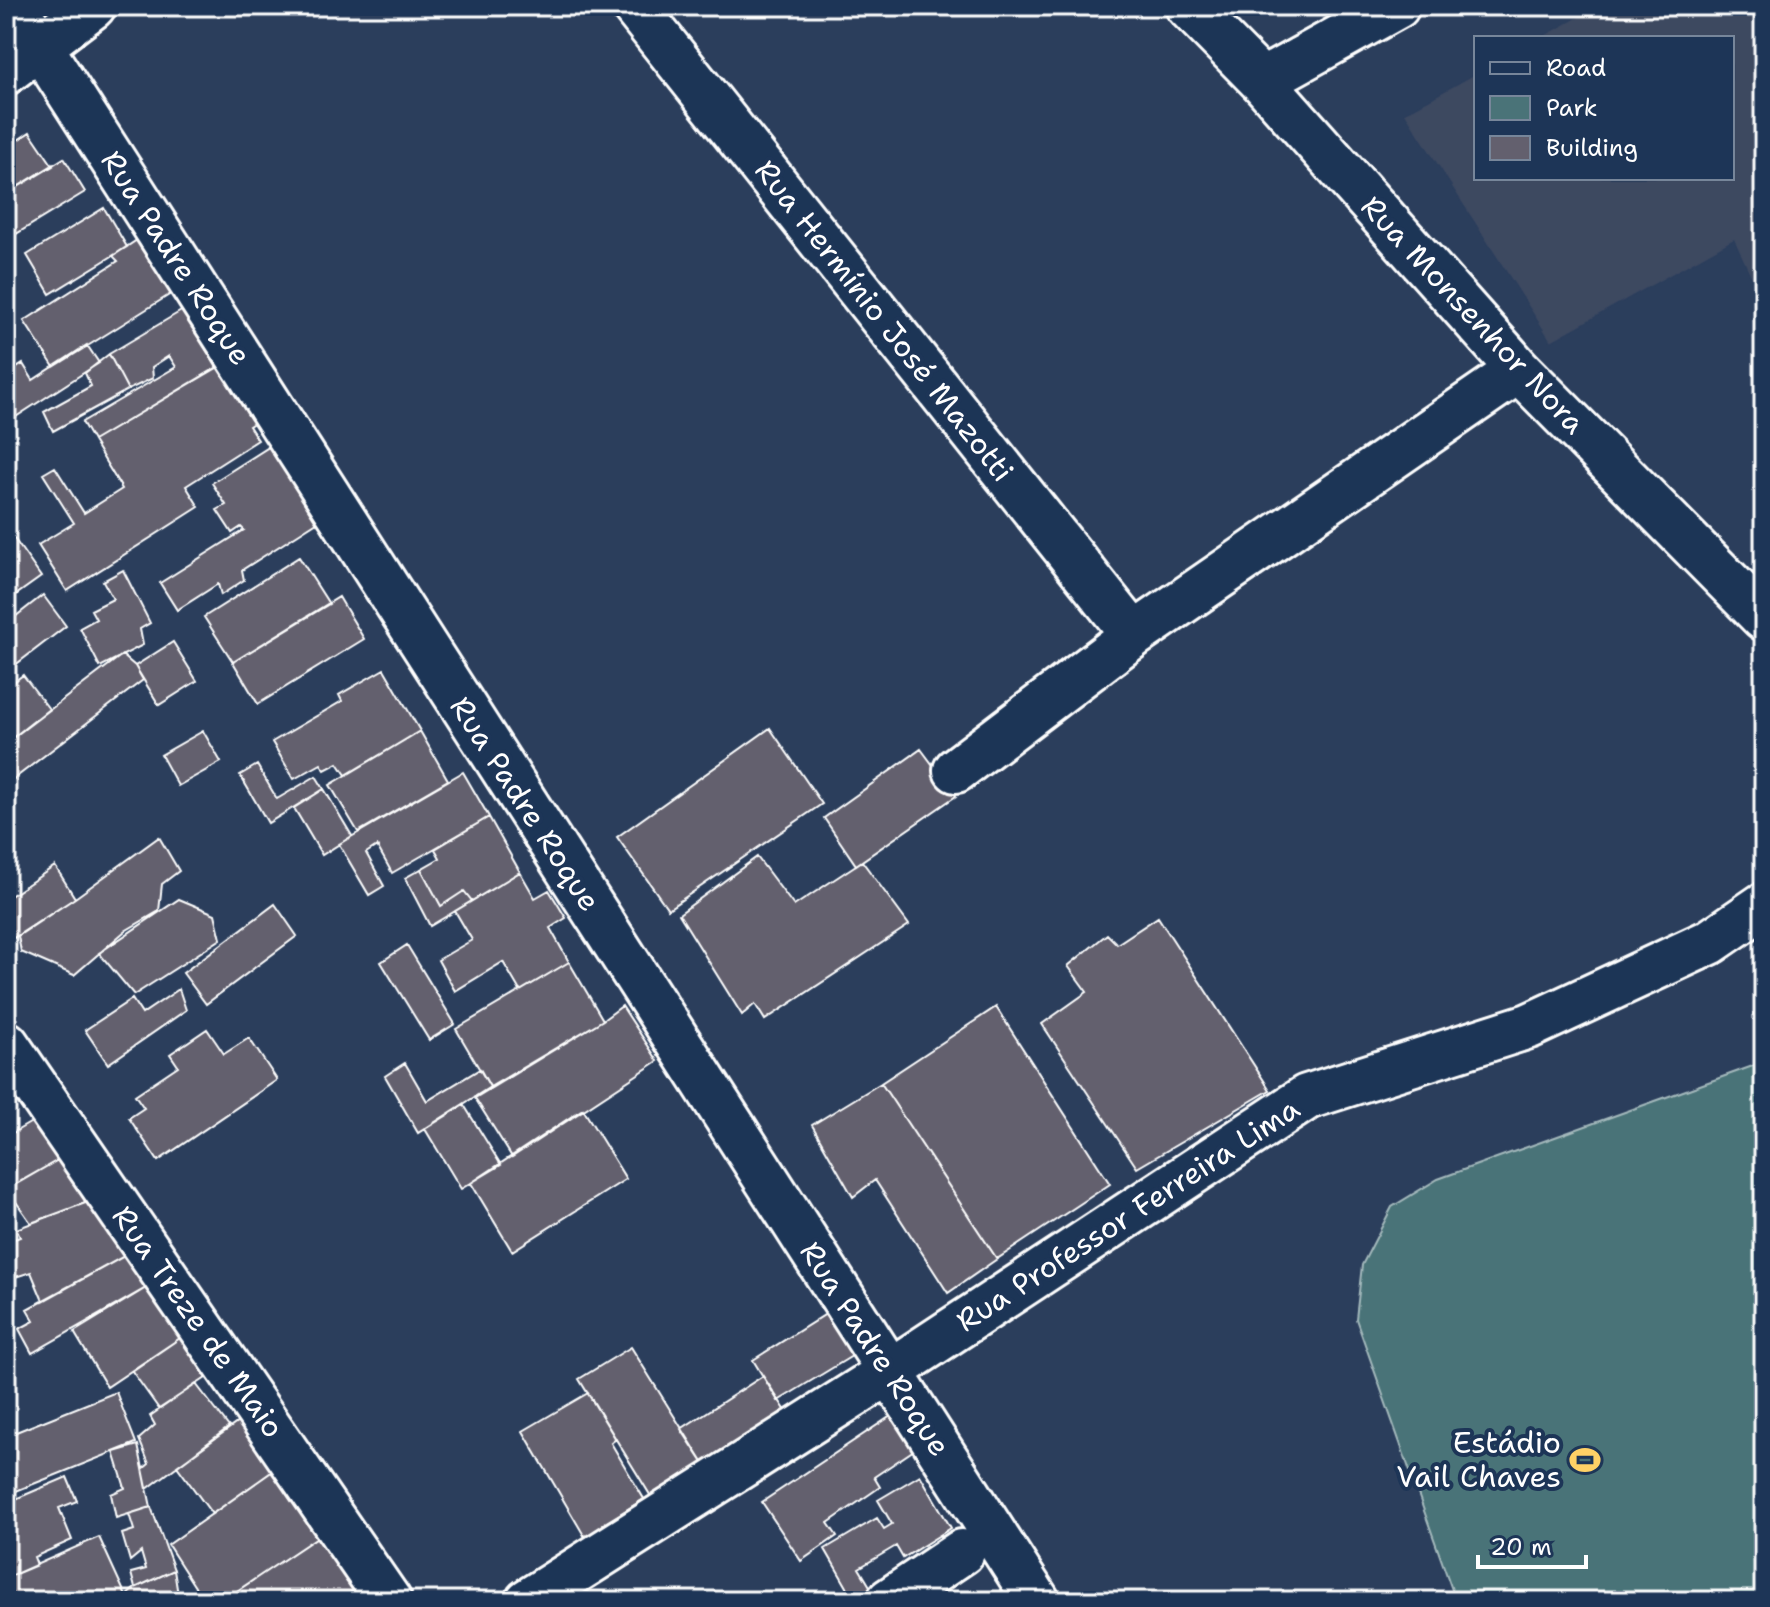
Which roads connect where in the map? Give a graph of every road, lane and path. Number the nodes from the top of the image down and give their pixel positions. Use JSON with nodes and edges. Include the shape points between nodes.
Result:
{"nodes":[{"id":1,"x":14,"y":6,"type":"edge"},
{"id":2,"x":93,"y":6,"type":"edge"},
{"id":3,"x":634,"y":6,"type":"edge"},
{"id":4,"x":1188,"y":6,"type":"edge"},
{"id":5,"x":1397,"y":6,"type":"edge"},
{"id":6,"x":23,"y":59,"type":"edge"},
{"id":7,"x":1262,"y":81,"type":"junction"},
{"id":8,"x":1519,"y":370,"type":"junction"},
{"id":9,"x":1764,"y":618,"type":"edge"},
{"id":10,"x":1134,"y":635,"type":"junction"},
{"id":11,"x":956,"y":770,"type":"dead end"},
{"id":12,"x":1764,"y":905,"type":"edge"},
{"id":13,"x":6,"y":1044,"type":"edge"},
{"id":14,"x":889,"y":1372,"type":"junction"},
{"id":15,"x":962,"y":1552,"type":"dead end"},
{"id":16,"x":389,"y":1601,"type":"edge"},
{"id":17,"x":528,"y":1601,"type":"edge"},
{"id":18,"x":889,"y":1601,"type":"edge"},
{"id":19,"x":1037,"y":1601,"type":"edge"}],
"edges":[{"from":1,"to":6,"type":"street","name":"Rua Padre Roque"},
{"from":2,"to":6,"type":"street"},
{"from":3,"to":10,"type":"street","name":"Rua Hermínio José Mazotti"},
{"from":4,"to":7,"type":"street","name":"Rua Monsenhor Nora"},
{"from":5,"to":7,"type":"street"},
{"from":6,"to":14,"type":"street","name":"Rua Padre Roque"},
{"from":7,"to":8,"type":"street","name":"Rua Monsenhor Nora"},
{"from":8,"to":9,"type":"street","name":"Rua Monsenhor Nora"},
{"from":8,"to":10,"type":"street"},
{"from":10,"to":11,"type":"street"},
{"from":12,"to":14,"type":"street","name":"Rua Professor Ferreira Lima","via":[[1710,942],[1529,1026],[1307,1097]]},
{"from":13,"to":16,"type":"street","name":"Rua Treze de Maio"},
{"from":14,"to":17,"type":"street","name":"Rua Professor Ferreira Lima"},
{"from":14,"to":19,"type":"street","name":"Rua Padre Roque"},
{"from":15,"to":18,"type":"street"}]}
